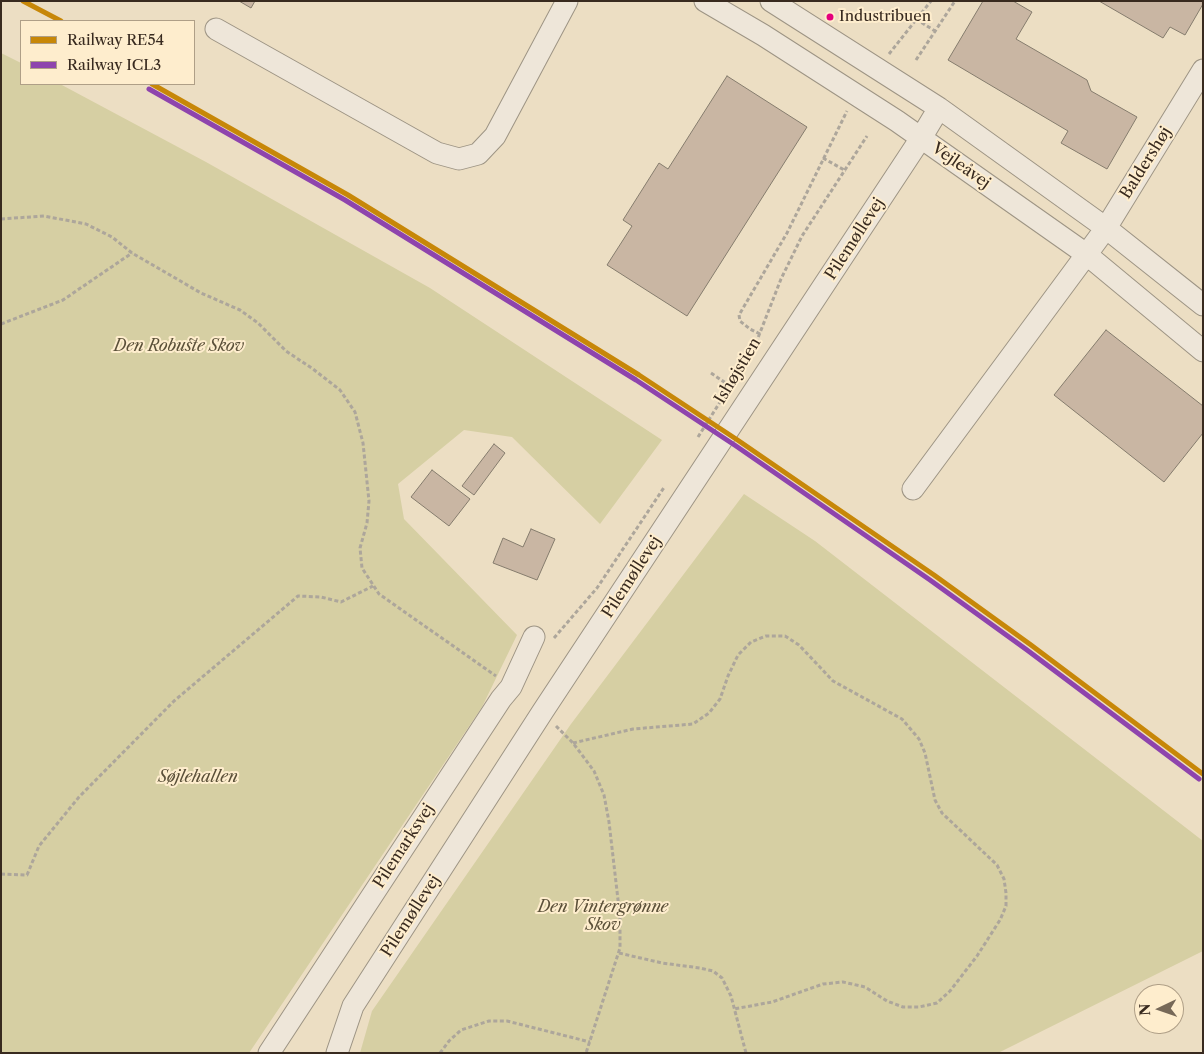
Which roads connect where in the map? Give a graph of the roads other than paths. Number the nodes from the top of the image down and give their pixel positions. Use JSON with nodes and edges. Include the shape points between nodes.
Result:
{"nodes":[{"id":1,"x":567,"y":1,"type":"edge"},
{"id":2,"x":704,"y":1,"type":"edge"},
{"id":3,"x":774,"y":2,"type":"edge"},
{"id":4,"x":216,"y":29,"type":"dead end"},
{"id":5,"x":1203,"y":70,"type":"edge"},
{"id":6,"x":939,"y":108,"type":"junction"},
{"id":7,"x":921,"y":138,"type":"junction"},
{"id":8,"x":1106,"y":228,"type":"junction"},
{"id":9,"x":1086,"y":254,"type":"junction"},
{"id":10,"x":1203,"y":305,"type":"edge"},
{"id":11,"x":1203,"y":351,"type":"edge"},
{"id":12,"x":913,"y":489,"type":"dead end"},
{"id":13,"x":540,"y":641,"type":"road end"},
{"id":14,"x":269,"y":1053,"type":"edge"},
{"id":15,"x":337,"y":1053,"type":"edge"}],
"edges":[{"from":1,"to":4,"type":"street","via":[[495,136],[478,154],[459,159],[437,153]]},
{"from":2,"to":7,"type":"street","name":"Vejleåvej","via":[[763,35]]},
{"from":3,"to":6,"type":"street"},
{"from":5,"to":8,"type":"street","name":"Baldershøj"},
{"from":6,"to":7,"type":"street","name":"Pilemøllevej"},
{"from":6,"to":8,"type":"street"},
{"from":7,"to":9,"type":"street","name":"Vejleåvej"},
{"from":7,"to":15,"type":"street","name":"Pilemøllevej","via":[[543,711],[353,1006]]},
{"from":8,"to":9,"type":"street","name":"Baldershøj"},
{"from":8,"to":10,"type":"street"},
{"from":9,"to":11,"type":"street","name":"Vejleåvej"},
{"from":9,"to":12,"type":"street","name":"Baldershøj"},
{"from":13,"to":14,"type":"street","name":"Pilemarksvej"}]}
